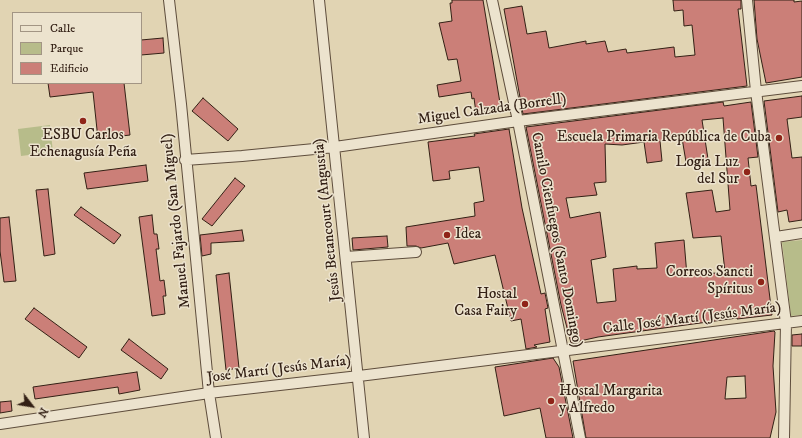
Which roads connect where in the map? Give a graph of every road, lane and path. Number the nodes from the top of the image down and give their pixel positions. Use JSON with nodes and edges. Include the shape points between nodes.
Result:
{"nodes":[{"id":1,"x":169,"y":0,"type":"edge"},
{"id":2,"x":319,"y":0,"type":"edge"},
{"id":3,"x":492,"y":0,"type":"edge"},
{"id":4,"x":746,"y":0,"type":"edge"},
{"id":5,"x":802,"y":86,"type":"edge"},
{"id":6,"x":756,"y":92,"type":"junction"},
{"id":7,"x":518,"y":121,"type":"junction"},
{"id":8,"x":335,"y":147,"type":"junction"},
{"id":9,"x":185,"y":160,"type":"junction"},
{"id":10,"x":802,"y":233,"type":"edge"},
{"id":11,"x":776,"y":237,"type":"junction"},
{"id":12,"x":416,"y":252,"type":"dead end"},
{"id":13,"x":346,"y":257,"type":"junction"},
{"id":14,"x":802,"y":321,"type":"edge"},
{"id":15,"x":786,"y":322,"type":"junction"},
{"id":16,"x":562,"y":350,"type":"junction"},
{"id":17,"x":359,"y":376,"type":"junction"},
{"id":18,"x":209,"y":393,"type":"junction"},
{"id":19,"x":0,"y":424,"type":"edge"},
{"id":20,"x":216,"y":438,"type":"edge"},
{"id":21,"x":364,"y":438,"type":"edge"},
{"id":22,"x":580,"y":438,"type":"edge"},
{"id":23,"x":784,"y":438,"type":"edge"}],
"edges":[{"from":1,"to":9,"type":"street","name":"Manuel Fajardo (San Miguel)"},
{"from":2,"to":8,"type":"street","name":"Jesús Betancourt (Angustia)"},
{"from":3,"to":7,"type":"street","name":"Camilo Cienfuegos (Santo Domingo)"},
{"from":4,"to":6,"type":"street"},
{"from":5,"to":6,"type":"street","name":"Miguel Calzada (Borrell)"},
{"from":6,"to":7,"type":"street","name":"Miguel Calzada (Borrell)"},
{"from":6,"to":11,"type":"street"},
{"from":7,"to":8,"type":"street","name":"Miguel Calzada (Borrell)"},
{"from":7,"to":16,"type":"street","name":"Camilo Cienfuegos (Santo Domingo)"},
{"from":8,"to":9,"type":"street","name":"Miguel Calzada (Borrell)"},
{"from":8,"to":13,"type":"street","name":"Jesús Betancourt (Angustia)"},
{"from":9,"to":18,"type":"street","name":"Manuel Fajardo (San Miguel)"},
{"from":10,"to":11,"type":"street"},
{"from":11,"to":15,"type":"street"},
{"from":12,"to":13,"type":"street"},
{"from":13,"to":17,"type":"street","name":"Jesús Betancourt (Angustia)"},
{"from":14,"to":15,"type":"street","name":"Calle José Martí (Jesús María)"},
{"from":15,"to":16,"type":"street","name":"Calle José Martí (Jesús María)"},
{"from":15,"to":23,"type":"street"},
{"from":16,"to":17,"type":"street","name":"José Martí (Jesús María)"},
{"from":16,"to":22,"type":"street","name":"Camilo Cienfuegos (Santo Domingo)"},
{"from":17,"to":18,"type":"street","name":"José Martí (Jesús María)"},
{"from":17,"to":21,"type":"street","name":"Jesús Betancourt (Angustia)"},
{"from":18,"to":19,"type":"street","name":"José Martí (Jesús María)"},
{"from":18,"to":20,"type":"street","name":"Manuel Fajardo (San Miguel)"}]}
